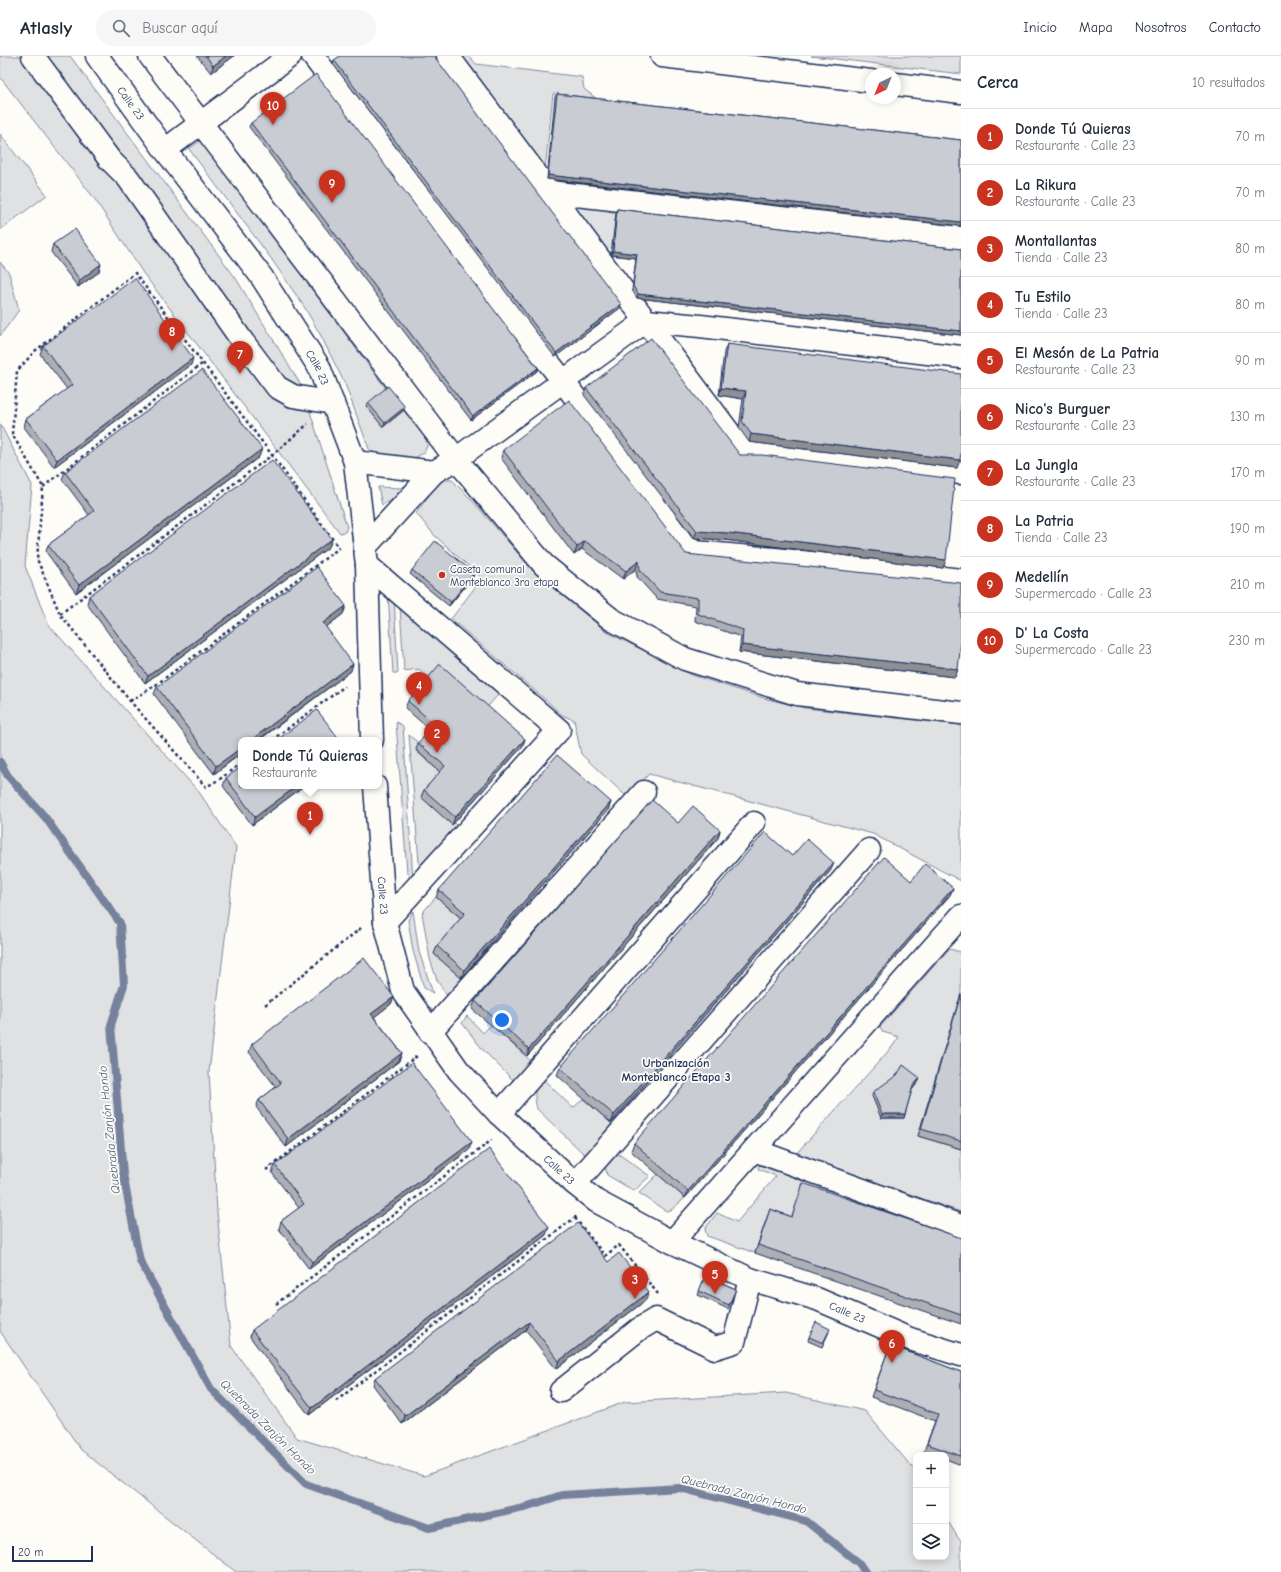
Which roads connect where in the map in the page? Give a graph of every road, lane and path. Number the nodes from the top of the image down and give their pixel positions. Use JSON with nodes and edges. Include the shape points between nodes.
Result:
{"nodes":[{"id":1,"x":33,"y":56,"type":"edge"},
{"id":2,"x":97,"y":56,"type":"edge"},
{"id":3,"x":150,"y":56,"type":"edge"},
{"id":4,"x":290,"y":56,"type":"edge"},
{"id":5,"x":313,"y":56,"type":"edge"},
{"id":6,"x":448,"y":56,"type":"edge"},
{"id":7,"x":662,"y":56,"type":"edge"},
{"id":8,"x":865,"y":81,"type":"edge"},
{"id":9,"x":901,"y":85,"type":"edge"},
{"id":10,"x":961,"y":92,"type":"edge"},
{"id":11,"x":201,"y":123,"type":"junction"},
{"id":12,"x":165,"y":150,"type":"junction"},
{"id":13,"x":549,"y":192,"type":"junction"},
{"id":14,"x":961,"y":238,"type":"edge"},
{"id":15,"x":646,"y":321,"type":"junction"},
{"id":16,"x":961,"y":357,"type":"edge"},
{"id":17,"x":203,"y":363,"type":"junction"},
{"id":18,"x":563,"y":381,"type":"junction"},
{"id":19,"x":333,"y":403,"type":"junction"},
{"id":20,"x":272,"y":455,"type":"junction"},
{"id":21,"x":456,"y":459,"type":"junction"},
{"id":22,"x":355,"y":462,"type":"junction"},
{"id":23,"x":434,"y":472,"type":"junction"},
{"id":24,"x":961,"y":473,"type":"edge"},
{"id":25,"x":43,"y":487,"type":"junction"},
{"id":26,"x":339,"y":548,"type":"junction"},
{"id":27,"x":366,"y":556,"type":"junction"},
{"id":28,"x":961,"y":580,"type":"edge"},
{"id":29,"x":60,"y":614,"type":"junction"},
{"id":30,"x":370,"y":668,"type":"junction"},
{"id":31,"x":130,"y":701,"type":"junction"},
{"id":32,"x":961,"y":713,"type":"edge"},
{"id":33,"x":276,"y":737,"type":"edge"},
{"id":34,"x":372,"y":737,"type":"edge"},
{"id":35,"x":238,"y":765,"type":"edge"},
{"id":36,"x":375,"y":789,"type":"edge"},
{"id":37,"x":644,"y":792,"type":"dead end"},
{"id":38,"x":754,"y":823,"type":"dead end"},
{"id":39,"x":869,"y":850,"type":"dead end"},
{"id":40,"x":961,"y":916,"type":"edge"},
{"id":41,"x":385,"y":922,"type":"junction"},
{"id":42,"x":952,"y":939,"type":"edge"},
{"id":43,"x":265,"y":1005,"type":"dead end"},
{"id":44,"x":434,"y":1036,"type":"junction"},
{"id":45,"x":505,"y":1119,"type":"junction"},
{"id":46,"x":754,"y":1150,"type":"junction"},
{"id":47,"x":266,"y":1170,"type":"dead end"},
{"id":48,"x":575,"y":1184,"type":"junction"},
{"id":49,"x":596,"y":1201,"type":"junction"},
{"id":50,"x":575,"y":1218,"type":"junction"},
{"id":51,"x":961,"y":1226,"type":"edge"},
{"id":52,"x":672,"y":1242,"type":"junction"},
{"id":53,"x":750,"y":1279,"type":"junction"},
{"id":54,"x":660,"y":1295,"type":"dead end"},
{"id":55,"x":276,"y":1304,"type":"dead end"},
{"id":56,"x":961,"y":1355,"type":"edge"},
{"id":57,"x":561,"y":1391,"type":"dead end"},
{"id":58,"x":336,"y":1402,"type":"edge"}],
"edges":[{"from":1,"to":19,"type":"street","via":[[110,160],[128,178],[277,387],[293,396]]},
{"from":2,"to":12,"type":"street","name":"Calle 23"},
{"from":3,"to":11,"type":"street"},
{"from":4,"to":11,"type":"street"},
{"from":5,"to":18,"type":"street"},
{"from":6,"to":13,"type":"street"},
{"from":7,"to":8,"type":"street"},
{"from":9,"to":10,"type":"street"},
{"from":11,"to":12,"type":"street"},
{"from":11,"to":21,"type":"street"},
{"from":12,"to":19,"type":"street","name":"Calle 23","via":[[261,276],[319,367]]},
{"from":13,"to":14,"type":"street"},
{"from":13,"to":15,"type":"street"},
{"from":15,"to":16,"type":"street"},
{"from":15,"to":18,"type":"street"},
{"from":15,"to":24,"type":"street","via":[[731,435],[748,450]]},
{"from":17,"to":20,"type":"path"},
{"from":17,"to":25,"type":"path"},
{"from":17,"to":25,"type":"path","via":[[134,273],[35,351],[17,371],[12,434]]},
{"from":18,"to":21,"type":"street"},
{"from":18,"to":28,"type":"street","via":[[684,545],[695,552]]},
{"from":19,"to":20,"type":"path"},
{"from":19,"to":22,"type":"street","name":"Calle 23"},
{"from":20,"to":26,"type":"path"},
{"from":20,"to":29,"type":"path"},
{"from":21,"to":23,"type":"street"},
{"from":21,"to":32,"type":"street","via":[[544,566],[611,618],[685,659],[798,694]]},
{"from":22,"to":23,"type":"street"},
{"from":22,"to":27,"type":"street","name":"Calle 23"},
{"from":23,"to":27,"type":"street"},
{"from":25,"to":29,"type":"path","via":[[37,559]]},
{"from":26,"to":27,"type":"path"},
{"from":26,"to":31,"type":"path","via":[[153,687]]},
{"from":27,"to":30,"type":"street","name":"Calle 23"},
{"from":27,"to":41,"type":"street","via":[[559,730]]},
{"from":29,"to":31,"type":"path"},
{"from":30,"to":33,"type":"path"},
{"from":30,"to":34,"type":"street","name":"Calle 23"},
{"from":31,"to":35,"type":"path","via":[[206,787]]},
{"from":36,"to":41,"type":"street","name":"Calle 23"},
{"from":37,"to":44,"type":"street"},
{"from":38,"to":45,"type":"street"},
{"from":39,"to":48,"type":"street"},
{"from":40,"to":42,"type":"street"},
{"from":41,"to":43,"type":"path","via":[[359,929]]},
{"from":41,"to":44,"type":"street","name":"Calle 23","via":[[403,991]]},
{"from":42,"to":46,"type":"street"},
{"from":44,"to":45,"type":"street","name":"Calle 23","via":[[459,1071]]},
{"from":44,"to":47,"type":"path"},
{"from":45,"to":48,"type":"street","name":"Calle 23"},
{"from":45,"to":55,"type":"path"},
{"from":46,"to":51,"type":"street"},
{"from":46,"to":52,"type":"street"},
{"from":48,"to":49,"type":"street","name":"Calle 23"},
{"from":49,"to":50,"type":"path"},
{"from":49,"to":52,"type":"street","name":"Calle 23"},
{"from":50,"to":54,"type":"path","via":[[605,1256],[619,1245]]},
{"from":50,"to":58,"type":"path"},
{"from":52,"to":53,"type":"street","name":"Calle 23"},
{"from":53,"to":56,"type":"street","name":"Calle 23","via":[[818,1299],[910,1339]]},
{"from":53,"to":57,"type":"street","via":[[734,1342],[715,1348],[656,1320],[638,1330]]}]}
